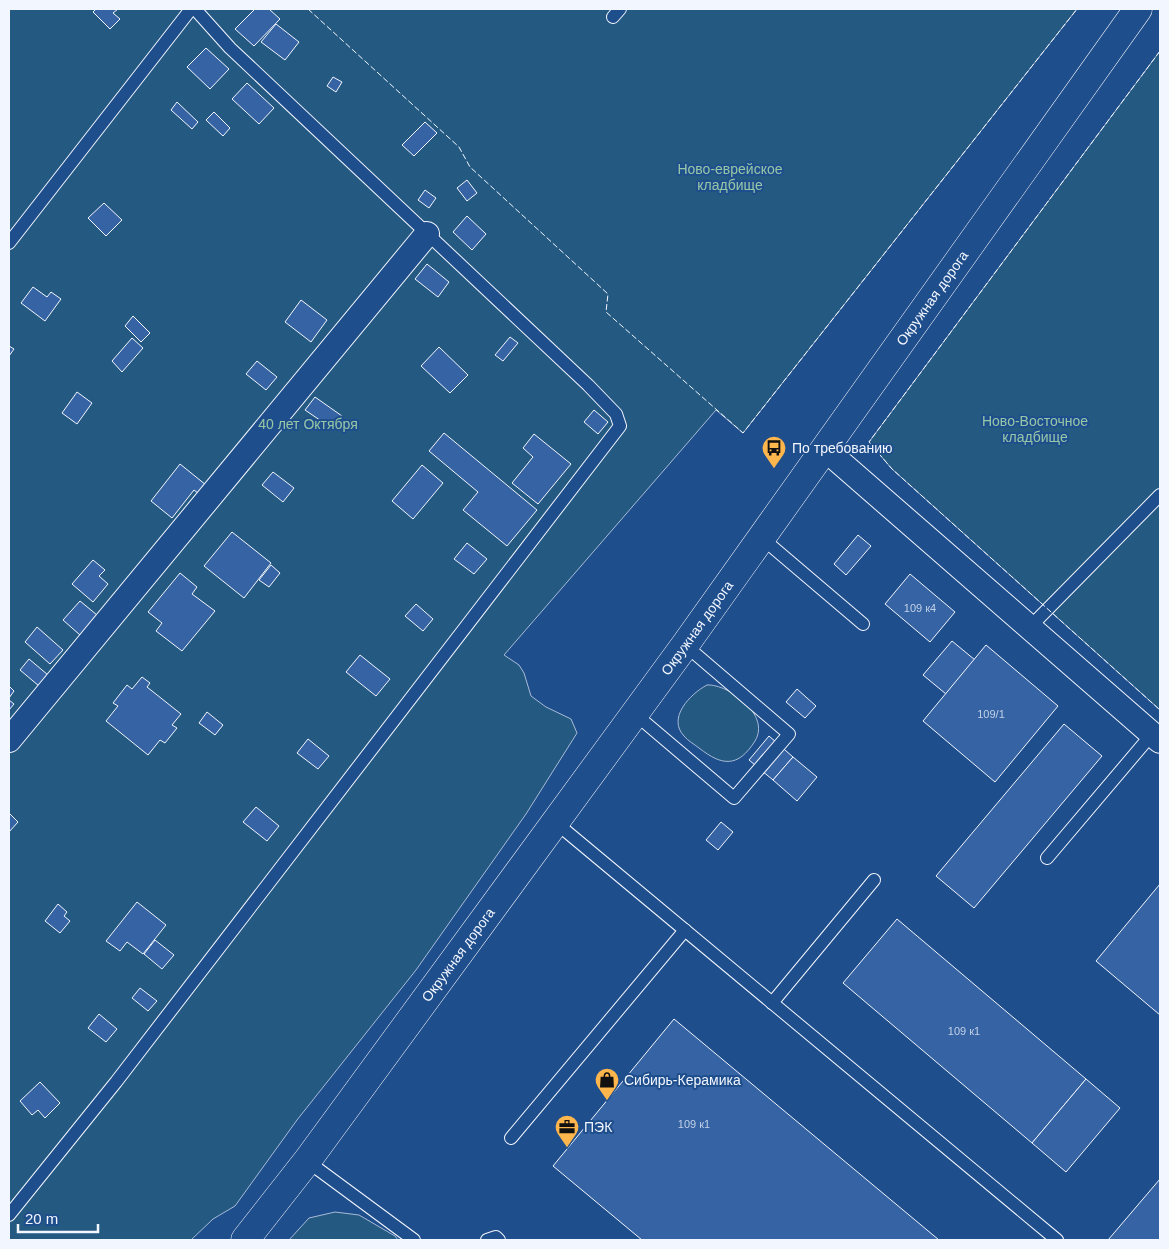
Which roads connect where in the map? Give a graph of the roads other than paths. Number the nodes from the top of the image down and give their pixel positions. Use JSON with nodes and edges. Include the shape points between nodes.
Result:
{"nodes":[{"id":1,"x":191,"y":9,"type":"edge"},
{"id":2,"x":195,"y":9,"type":"edge"},
{"id":3,"x":1138,"y":9,"type":"edge"},
{"id":4,"x":427,"y":234,"type":"junction"},
{"id":5,"x":9,"y":243,"type":"edge"},
{"id":6,"x":826,"y":450,"type":"junction"},
{"id":7,"x":1160,"y":495,"type":"edge"},
{"id":8,"x":762,"y":538,"type":"junction"},
{"id":9,"x":863,"y":624,"type":"dead end"},
{"id":10,"x":1031,"y":626,"type":"junction"},
{"id":11,"x":685,"y":645,"type":"junction"},
{"id":12,"x":634,"y":714,"type":"junction"},
{"id":13,"x":1156,"y":737,"type":"edge"},
{"id":14,"x":9,"y":740,"type":"edge"},
{"id":15,"x":555,"y":822,"type":"junction"},
{"id":16,"x":1047,"y":858,"type":"dead end"},
{"id":17,"x":874,"y":880,"type":"dead end"},
{"id":18,"x":685,"y":930,"type":"junction"},
{"id":19,"x":772,"y":1003,"type":"junction"},
{"id":20,"x":511,"y":1138,"type":"dead end"},
{"id":21,"x":307,"y":1161,"type":"junction"},
{"id":22,"x":9,"y":1215,"type":"edge"},
{"id":23,"x":245,"y":1240,"type":"edge"},
{"id":24,"x":414,"y":1240,"type":"edge"},
{"id":25,"x":487,"y":1240,"type":"edge"},
{"id":26,"x":499,"y":1240,"type":"edge"},
{"id":27,"x":1057,"y":1240,"type":"edge"}],
"edges":[{"from":1,"to":5,"type":"lane"},
{"from":2,"to":4,"type":"lane","via":[[230,48]]},
{"from":3,"to":6,"type":"main road","name":"Окружная дорога"},
{"from":4,"to":14,"type":"street"},
{"from":4,"to":22,"type":"lane","via":[[588,385],[616,414],[620,426],[122,1074]]},
{"from":6,"to":8,"type":"main road","name":"Окружная дорога"},
{"from":6,"to":10,"type":"street"},
{"from":7,"to":10,"type":"lane"},
{"from":8,"to":9,"type":"lane"},
{"from":8,"to":11,"type":"main road","name":"Окружная дорога"},
{"from":10,"to":13,"type":"street"},
{"from":11,"to":12,"type":"main road","name":"Окружная дорога"},
{"from":11,"to":12,"type":"lane","via":[[789,734],[734,798]]},
{"from":12,"to":15,"type":"main road","name":"Окружная дорога"},
{"from":13,"to":16,"type":"lane"},
{"from":15,"to":18,"type":"lane"},
{"from":15,"to":21,"type":"main road","name":"Окружная дорога"},
{"from":17,"to":19,"type":"lane"},
{"from":18,"to":19,"type":"lane"},
{"from":18,"to":20,"type":"lane"},
{"from":19,"to":27,"type":"lane"},
{"from":21,"to":23,"type":"main road","name":"Окружная дорога"},
{"from":21,"to":24,"type":"lane"},
{"from":25,"to":26,"type":"lane","via":[[496,1237]]}]}
